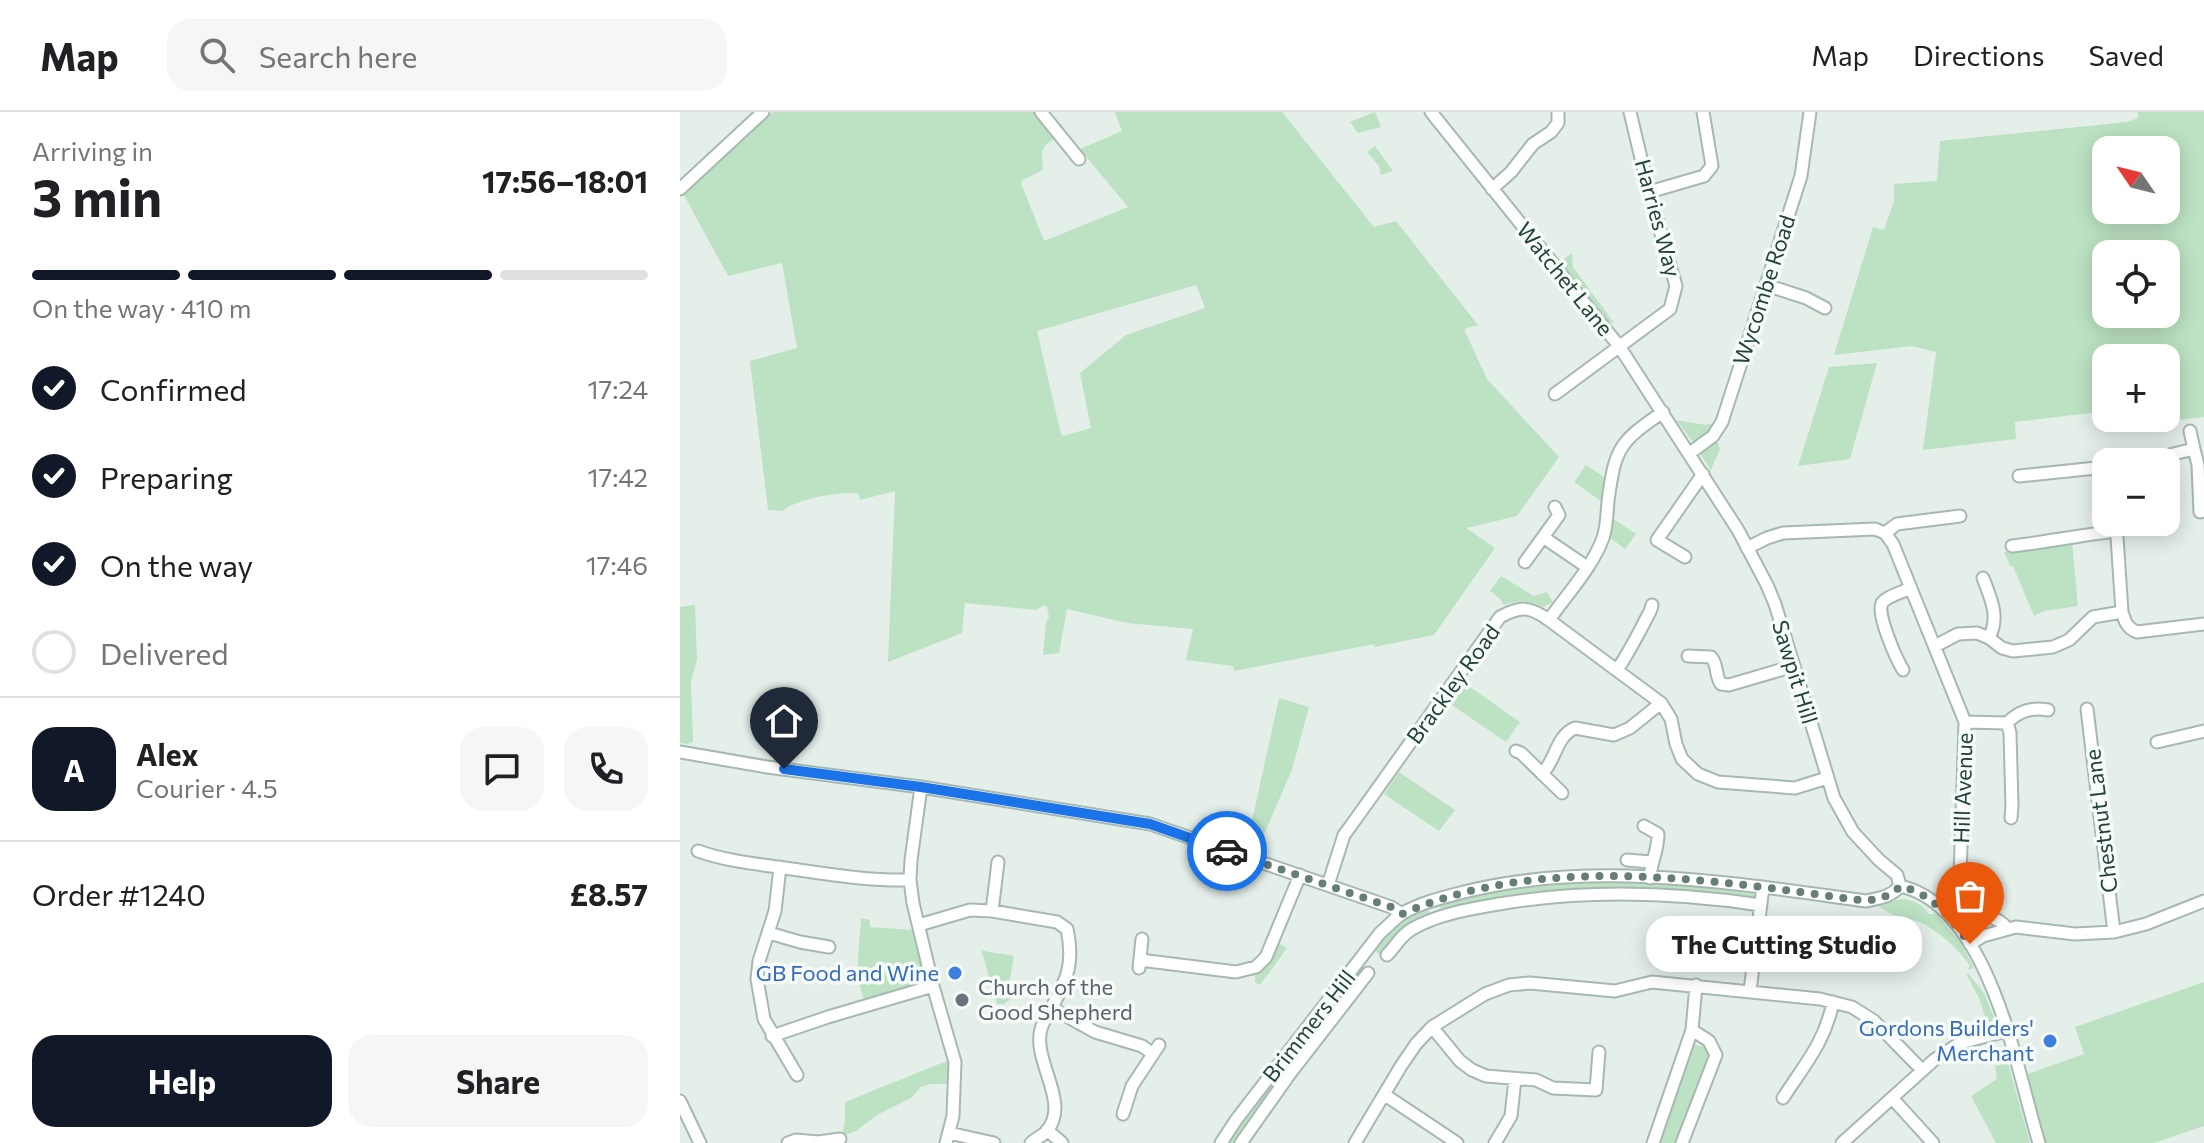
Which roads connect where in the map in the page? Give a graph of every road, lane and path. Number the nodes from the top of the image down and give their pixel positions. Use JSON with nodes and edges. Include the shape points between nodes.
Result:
{"nodes":[{"id":1,"x":763,"y":112,"type":"edge"},
{"id":2,"x":1041,"y":112,"type":"edge"},
{"id":3,"x":1431,"y":112,"type":"edge"},
{"id":4,"x":1558,"y":112,"type":"edge"},
{"id":5,"x":1630,"y":112,"type":"edge"},
{"id":6,"x":1703,"y":112,"type":"edge"},
{"id":7,"x":1810,"y":112,"type":"edge"},
{"id":8,"x":1079,"y":159,"type":"dead end"},
{"id":9,"x":680,"y":189,"type":"edge"},
{"id":10,"x":1492,"y":189,"type":"junction"},
{"id":11,"x":1649,"y":192,"type":"junction"},
{"id":12,"x":1766,"y":285,"type":"junction"},
{"id":13,"x":1825,"y":308,"type":"dead end"},
{"id":14,"x":1619,"y":346,"type":"junction"},
{"id":15,"x":1555,"y":394,"type":"dead end"},
{"id":16,"x":1663,"y":412,"type":"junction"},
{"id":17,"x":2190,"y":431,"type":"dead end"},
{"id":18,"x":2194,"y":449,"type":"junction"},
{"id":19,"x":1690,"y":453,"type":"junction"},
{"id":20,"x":2180,"y":453,"type":"edge"},
{"id":21,"x":2092,"y":468,"type":"edge"},
{"id":22,"x":1703,"y":474,"type":"junction"},
{"id":23,"x":2019,"y":476,"type":"dead end"},
{"id":24,"x":1555,"y":507,"type":"dead end"},
{"id":25,"x":2202,"y":515,"type":"edge"},
{"id":26,"x":1960,"y":516,"type":"dead end"},
{"id":27,"x":2092,"y":531,"type":"edge"},
{"id":28,"x":1885,"y":533,"type":"junction"},
{"id":29,"x":2117,"y":536,"type":"edge"},
{"id":30,"x":1543,"y":537,"type":"junction"},
{"id":31,"x":2012,"y":546,"type":"dead end"},
{"id":32,"x":1747,"y":548,"type":"junction"},
{"id":33,"x":1685,"y":557,"type":"dead end"},
{"id":34,"x":1525,"y":562,"type":"dead end"},
{"id":35,"x":1587,"y":567,"type":"junction"},
{"id":36,"x":1983,"y":578,"type":"dead end"},
{"id":37,"x":1911,"y":588,"type":"junction"},
{"id":38,"x":1652,"y":605,"type":"dead end"},
{"id":39,"x":2122,"y":612,"type":"junction"},
{"id":40,"x":1549,"y":620,"type":"junction"},
{"id":41,"x":2204,"y":624,"type":"edge"},
{"id":42,"x":1989,"y":638,"type":"junction"},
{"id":43,"x":1935,"y":646,"type":"junction"},
{"id":44,"x":1688,"y":656,"type":"dead end"},
{"id":45,"x":1794,"y":666,"type":"junction"},
{"id":46,"x":1617,"y":670,"type":"junction"},
{"id":47,"x":1903,"y":670,"type":"dead end"},
{"id":48,"x":1661,"y":703,"type":"junction"},
{"id":49,"x":2087,"y":709,"type":"dead end"},
{"id":50,"x":2048,"y":710,"type":"dead end"},
{"id":51,"x":1965,"y":722,"type":"junction"},
{"id":52,"x":2007,"y":723,"type":"junction"},
{"id":53,"x":2203,"y":735,"type":"edge"},
{"id":54,"x":2157,"y":742,"type":"dead end"},
{"id":55,"x":1516,"y":751,"type":"dead end"},
{"id":56,"x":680,"y":752,"type":"edge"},
{"id":57,"x":1542,"y":774,"type":"junction"},
{"id":58,"x":1827,"y":778,"type":"junction"},
{"id":59,"x":921,"y":787,"type":"junction"},
{"id":60,"x":1562,"y":793,"type":"dead end"},
{"id":61,"x":2011,"y":818,"type":"dead end"},
{"id":62,"x":1644,"y":826,"type":"dead end"},
{"id":63,"x":698,"y":851,"type":"dead end"},
{"id":64,"x":1627,"y":860,"type":"dead end"},
{"id":65,"x":998,"y":862,"type":"dead end"},
{"id":66,"x":1651,"y":862,"type":"junction"},
{"id":67,"x":780,"y":867,"type":"junction"},
{"id":68,"x":1300,"y":875,"type":"junction"},
{"id":69,"x":1650,"y":878,"type":"junction"},
{"id":70,"x":910,"y":880,"type":"junction"},
{"id":71,"x":1328,"y":885,"type":"junction"},
{"id":72,"x":1900,"y":886,"type":"junction"},
{"id":73,"x":1763,"y":887,"type":"junction"},
{"id":74,"x":1432,"y":900,"type":"junction"},
{"id":75,"x":2204,"y":901,"type":"edge"},
{"id":76,"x":1760,"y":905,"type":"junction"},
{"id":77,"x":992,"y":911,"type":"junction"},
{"id":78,"x":1402,"y":914,"type":"junction"},
{"id":79,"x":1436,"y":918,"type":"junction"},
{"id":80,"x":919,"y":925,"type":"junction"},
{"id":81,"x":2007,"y":928,"type":"junction"},
{"id":82,"x":2114,"y":932,"type":"junction"},
{"id":83,"x":769,"y":933,"type":"junction"},
{"id":84,"x":1142,"y":939,"type":"dead end"},
{"id":85,"x":1970,"y":944,"type":"junction"},
{"id":86,"x":829,"y":947,"type":"dead end"},
{"id":87,"x":1387,"y":955,"type":"dead end"},
{"id":88,"x":1368,"y":973,"type":"dead end"},
{"id":89,"x":1696,"y":985,"type":"junction"},
{"id":90,"x":933,"y":986,"type":"junction"},
{"id":91,"x":1750,"y":991,"type":"junction"},
{"id":92,"x":1833,"y":1002,"type":"junction"},
{"id":93,"x":1052,"y":1008,"type":"junction"},
{"id":94,"x":1432,"y":1027,"type":"junction"},
{"id":95,"x":1692,"y":1030,"type":"junction"},
{"id":96,"x":2006,"y":1031,"type":"junction"},
{"id":97,"x":772,"y":1036,"type":"junction"},
{"id":98,"x":1599,"y":1052,"type":"dead end"},
{"id":99,"x":1922,"y":1070,"type":"junction"},
{"id":100,"x":797,"y":1075,"type":"dead end"},
{"id":101,"x":1515,"y":1079,"type":"junction"},
{"id":102,"x":1385,"y":1095,"type":"junction"},
{"id":103,"x":1783,"y":1098,"type":"dead end"},
{"id":104,"x":1892,"y":1098,"type":"junction"},
{"id":105,"x":680,"y":1101,"type":"edge"},
{"id":106,"x":1123,"y":1114,"type":"dead end"},
{"id":107,"x":1047,"y":1130,"type":"junction"},
{"id":108,"x":948,"y":1138,"type":"edge"},
{"id":109,"x":840,"y":1139,"type":"dead end"},
{"id":110,"x":700,"y":1143,"type":"edge"},
{"id":111,"x":788,"y":1143,"type":"edge"},
{"id":112,"x":992,"y":1143,"type":"edge"},
{"id":113,"x":1031,"y":1143,"type":"edge"},
{"id":114,"x":1062,"y":1143,"type":"edge"},
{"id":115,"x":1221,"y":1143,"type":"edge"},
{"id":116,"x":1241,"y":1143,"type":"edge"},
{"id":117,"x":1355,"y":1143,"type":"edge"},
{"id":118,"x":1457,"y":1143,"type":"edge"},
{"id":119,"x":1495,"y":1143,"type":"edge"},
{"id":120,"x":1653,"y":1143,"type":"edge"},
{"id":121,"x":1682,"y":1143,"type":"edge"},
{"id":122,"x":1842,"y":1143,"type":"edge"},
{"id":123,"x":1933,"y":1143,"type":"edge"},
{"id":124,"x":2039,"y":1143,"type":"edge"}],
"edges":[{"from":1,"to":9,"type":"street"},
{"from":2,"to":8,"type":"street"},
{"from":3,"to":10,"type":"street","name":"Watchet Lane"},
{"from":4,"to":10,"type":"street","via":[[1551,132]]},
{"from":5,"to":11,"type":"street","name":"Harries Way"},
{"from":6,"to":11,"type":"street","via":[[1712,166],[1704,176]]},
{"from":7,"to":12,"type":"street","name":"Wycombe Road","via":[[1801,176]]},
{"from":10,"to":14,"type":"street","name":"Watchet Lane"},
{"from":11,"to":14,"type":"street","name":"Harries Way","via":[[1676,286],[1670,309]]},
{"from":12,"to":13,"type":"street"},
{"from":12,"to":19,"type":"street","name":"Wycombe Road","via":[[1722,422]]},
{"from":14,"to":15,"type":"street","name":"Harries Way"},
{"from":14,"to":16,"type":"street","name":"Watchet Lane"},
{"from":16,"to":19,"type":"street","name":"Watchet Lane"},
{"from":16,"to":35,"type":"street","via":[[1621,448],[1604,534]]},
{"from":17,"to":18,"type":"street"},
{"from":18,"to":20,"type":"street"},
{"from":18,"to":25,"type":"street"},
{"from":19,"to":22,"type":"street","name":"Sawpit Hill"},
{"from":21,"to":23,"type":"street"},
{"from":22,"to":32,"type":"street","name":"Sawpit Hill"},
{"from":22,"to":33,"type":"street","via":[[1657,540]]},
{"from":24,"to":30,"type":"street","via":[[1559,515]]},
{"from":26,"to":28,"type":"street","via":[[1897,524]]},
{"from":27,"to":31,"type":"street"},
{"from":28,"to":32,"type":"street","via":[[1783,533]]},
{"from":28,"to":37,"type":"street","name":"Hill Avenue"},
{"from":29,"to":39,"type":"street"},
{"from":30,"to":34,"type":"street"},
{"from":30,"to":35,"type":"street"},
{"from":32,"to":45,"type":"street","name":"Sawpit Hill","via":[[1775,604]]},
{"from":35,"to":40,"type":"street"},
{"from":36,"to":42,"type":"street","via":[[1995,612]]},
{"from":37,"to":43,"type":"street","name":"Hill Avenue"},
{"from":37,"to":47,"type":"street","via":[[1881,605]]},
{"from":38,"to":46,"type":"street"},
{"from":39,"to":41,"type":"street","via":[[2137,632]]},
{"from":39,"to":42,"type":"street","via":[[2093,617],[2053,647],[2013,651]]},
{"from":40,"to":46,"type":"street"},
{"from":40,"to":71,"type":"street","name":"Brackley Road","via":[[1518,608],[1500,617],[1344,835]]},
{"from":42,"to":43,"type":"street","via":[[1958,634]]},
{"from":43,"to":51,"type":"street","name":"Hill Avenue"},
{"from":44,"to":45,"type":"street","via":[[1711,657],[1717,679],[1729,685]]},
{"from":45,"to":58,"type":"street","name":"Sawpit Hill"},
{"from":46,"to":48,"type":"street"},
{"from":48,"to":57,"type":"street","via":[[1614,735],[1570,729]]},
{"from":48,"to":58,"type":"street","via":[[1682,759],[1698,774],[1718,782],[1795,788]]},
{"from":49,"to":82,"type":"street","name":"Chestnut Lane"},
{"from":50,"to":52,"type":"street","via":[[2018,712]]},
{"from":51,"to":52,"type":"street"},
{"from":51,"to":81,"type":"street","name":"Hill Avenue","via":[[1959,909],[1964,915],[2000,919]]},
{"from":52,"to":61,"type":"street"},
{"from":53,"to":54,"type":"street"},
{"from":55,"to":57,"type":"street"},
{"from":56,"to":59,"type":"street"},
{"from":57,"to":60,"type":"street"},
{"from":58,"to":72,"type":"street","name":"Sawpit Hill","via":[[1853,832],[1897,875]]},
{"from":59,"to":68,"type":"street","via":[[1150,824]]},
{"from":59,"to":70,"type":"street"},
{"from":62,"to":66,"type":"street","via":[[1658,834],[1658,852]]},
{"from":63,"to":67,"type":"street"},
{"from":64,"to":66,"type":"street"},
{"from":65,"to":77,"type":"street"},
{"from":66,"to":69,"type":"street"},
{"from":67,"to":70,"type":"street","via":[[878,881]]},
{"from":67,"to":83,"type":"street"},
{"from":68,"to":71,"type":"street"},
{"from":68,"to":84,"type":"street","via":[[1266,957],[1256,967],[1236,972],[1140,964]]},
{"from":69,"to":73,"type":"street","name":"Brimmers Hill"},
{"from":69,"to":74,"type":"street","name":"Brimmers Hill","via":[[1577,876],[1510,882]]},
{"from":70,"to":80,"type":"street"},
{"from":71,"to":78,"type":"street"},
{"from":72,"to":73,"type":"street","name":"Brimmers Hill","via":[[1883,898],[1866,901]]},
{"from":72,"to":85,"type":"street","via":[[1926,895]]},
{"from":73,"to":76,"type":"street"},
{"from":74,"to":78,"type":"street","name":"Brimmers Hill"},
{"from":74,"to":79,"type":"street"},
{"from":75,"to":82,"type":"street"},
{"from":76,"to":79,"type":"street","via":[[1714,898],[1574,894]]},
{"from":76,"to":91,"type":"street"},
{"from":77,"to":80,"type":"street","via":[[970,910]]},
{"from":77,"to":93,"type":"street","via":[[1057,922],[1067,929],[1071,952]]},
{"from":78,"to":115,"type":"street","name":"Brimmers Hill","via":[[1380,933]]},
{"from":79,"to":87,"type":"street","via":[[1411,930]]},
{"from":80,"to":90,"type":"street"},
{"from":81,"to":82,"type":"street"},
{"from":81,"to":85,"type":"street"},
{"from":83,"to":86,"type":"street"},
{"from":83,"to":97,"type":"street","via":[[757,979]]},
{"from":85,"to":96,"type":"street","via":[[1995,991]]},
{"from":88,"to":116,"type":"street"},
{"from":89,"to":91,"type":"street"},
{"from":89,"to":94,"type":"street","via":[[1652,982],[1615,991],[1509,985]]},
{"from":89,"to":95,"type":"street"},
{"from":90,"to":97,"type":"street"},
{"from":90,"to":108,"type":"street","via":[[955,1062]]},
{"from":91,"to":92,"type":"street"},
{"from":92,"to":99,"type":"street","via":[[1874,1021]]},
{"from":92,"to":103,"type":"street","via":[[1822,1039]]},
{"from":93,"to":106,"type":"street","via":[[1095,1032],[1156,1049],[1132,1086]]},
{"from":93,"to":107,"type":"street","via":[[1041,1029],[1040,1051],[1054,1102]]},
{"from":94,"to":101,"type":"street","via":[[1472,1070]]},
{"from":94,"to":102,"type":"street"},
{"from":95,"to":120,"type":"street"},
{"from":95,"to":121,"type":"street","via":[[1709,1041],[1716,1055]]},
{"from":96,"to":99,"type":"street","via":[[1960,1043]]},
{"from":96,"to":124,"type":"street"},
{"from":97,"to":100,"type":"street"},
{"from":98,"to":101,"type":"street","via":[[1596,1093]]},
{"from":99,"to":104,"type":"street"},
{"from":101,"to":119,"type":"street","via":[[1511,1116]]},
{"from":102,"to":117,"type":"street"},
{"from":102,"to":118,"type":"street"},
{"from":104,"to":122,"type":"street"},
{"from":104,"to":123,"type":"street"},
{"from":105,"to":110,"type":"street"},
{"from":107,"to":113,"type":"street"},
{"from":107,"to":114,"type":"street"},
{"from":108,"to":112,"type":"street"},
{"from":109,"to":111,"type":"street"}]}
